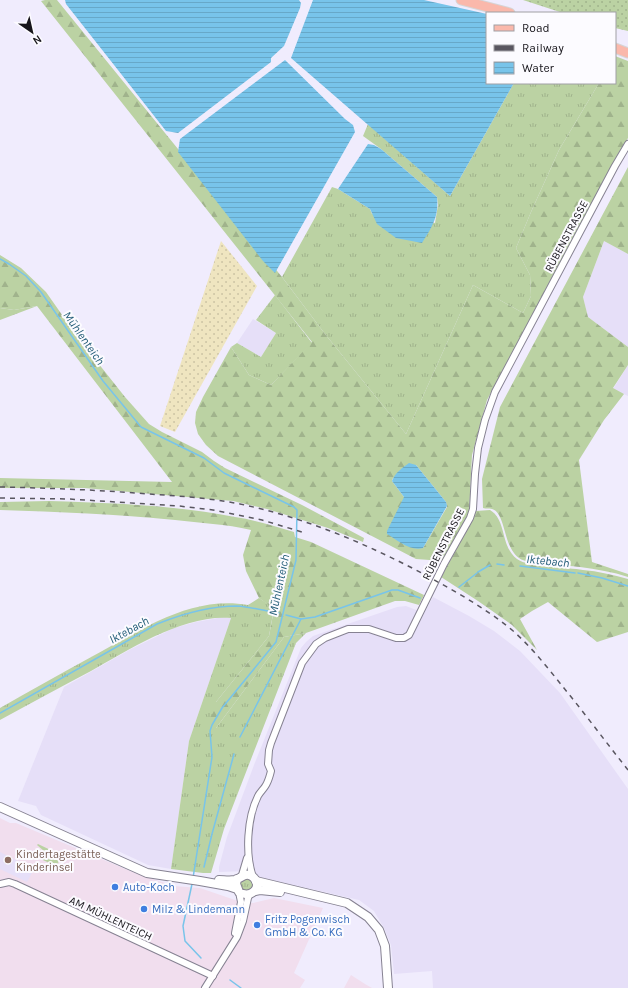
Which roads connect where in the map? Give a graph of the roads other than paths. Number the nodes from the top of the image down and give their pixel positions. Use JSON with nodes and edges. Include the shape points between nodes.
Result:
{"nodes":[{"id":1,"x":461,"y":0,"type":"edge"},
{"id":2,"x":506,"y":12,"type":"edge"},
{"id":3,"x":616,"y":48,"type":"edge"},
{"id":4,"x":628,"y":53,"type":"edge"},
{"id":5,"x":628,"y":144,"type":"edge"},
{"id":6,"x":0,"y":807,"type":"edge"},
{"id":7,"x":248,"y":854,"type":"junction"},
{"id":8,"x":240,"y":877,"type":"junction"},
{"id":9,"x":254,"y":879,"type":"junction"},
{"id":10,"x":199,"y":880,"type":"junction"},
{"id":11,"x":0,"y":884,"type":"edge"},
{"id":12,"x":238,"y":891,"type":"junction"},
{"id":13,"x":252,"y":892,"type":"junction"},
{"id":14,"x":357,"y":909,"type":"junction"},
{"id":15,"x":231,"y":948,"type":"junction"},
{"id":16,"x":213,"y":976,"type":"junction"},
{"id":17,"x":205,"y":988,"type":"edge"},
{"id":18,"x":388,"y":988,"type":"edge"}],
"edges":[{"from":1,"to":2,"type":"main road"},
{"from":3,"to":4,"type":"main road"},
{"from":5,"to":7,"type":"street","name":"RÜBENSTRASSE","via":[[495,392],[478,448],[470,518],[435,580],[409,635],[396,638],[369,628],[348,629],[316,644],[302,662],[269,750],[268,764],[271,771],[258,796],[252,815]]},
{"from":6,"to":10,"type":"main road","via":[[147,873]]},
{"from":7,"to":8,"type":"street","name":"RÜBENSTRASSE"},
{"from":7,"to":9,"type":"street","name":"RÜBENSTRASSE"},
{"from":8,"to":9,"type":"main road","via":[[248,874]]},
{"from":8,"to":10,"type":"main road"},
{"from":8,"to":12,"type":"main road","via":[[236,884]]},
{"from":9,"to":13,"type":"main road","via":[[257,884]]},
{"from":9,"to":14,"type":"main road","via":[[331,898]]},
{"from":10,"to":12,"type":"main road","via":[[228,886]]},
{"from":11,"to":16,"type":"street","name":"AM MÜHLENTEICH","via":[[15,884]]},
{"from":12,"to":13,"type":"main road","via":[[246,895]]},
{"from":12,"to":15,"type":"street","via":[[241,898],[240,911]]},
{"from":13,"to":14,"type":"main road","via":[[272,890]]},
{"from":13,"to":15,"type":"street"},
{"from":14,"to":18,"type":"main road","via":[[374,923],[382,938],[385,946]]},
{"from":15,"to":16,"type":"street"},
{"from":16,"to":17,"type":"street"}]}
